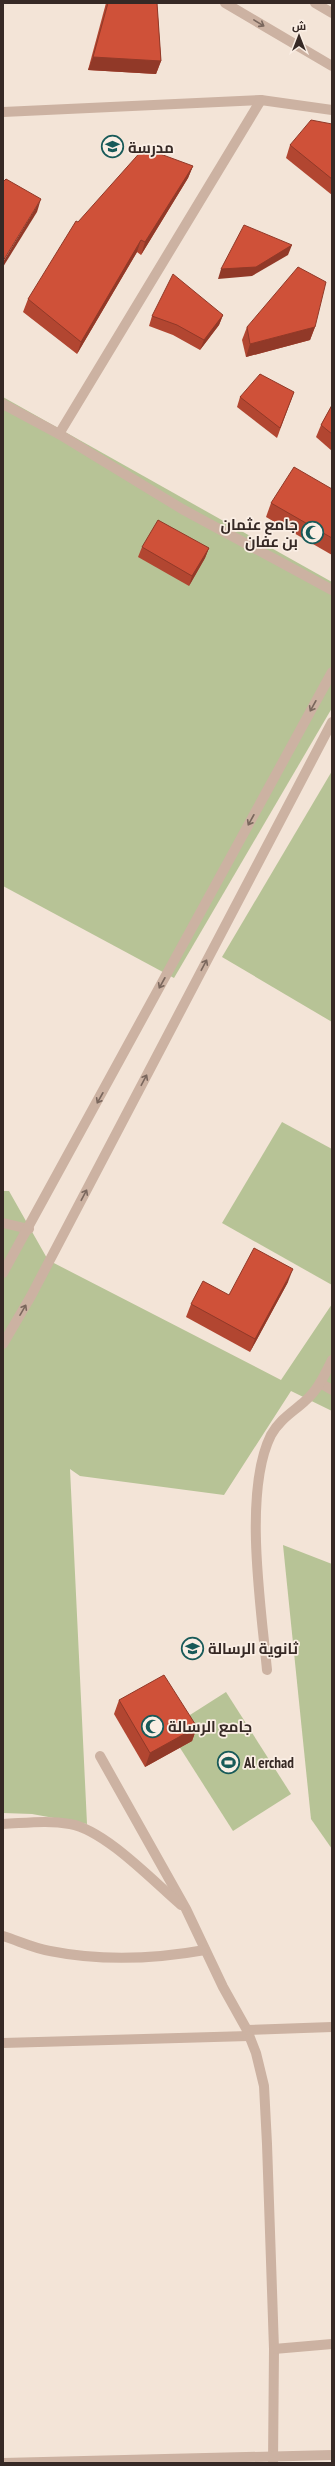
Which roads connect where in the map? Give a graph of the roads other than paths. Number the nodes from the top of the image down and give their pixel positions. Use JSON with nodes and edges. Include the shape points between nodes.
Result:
{"nodes":[{"id":1,"x":225,"y":3,"type":"edge"},
{"id":2,"x":315,"y":3,"type":"edge"},
{"id":3,"x":332,"y":13,"type":"edge"},
{"id":4,"x":332,"y":66,"type":"edge"},
{"id":5,"x":261,"y":100,"type":"junction"},
{"id":6,"x":332,"y":110,"type":"edge"},
{"id":7,"x":3,"y":112,"type":"edge"},
{"id":8,"x":3,"y":404,"type":"edge"},
{"id":9,"x":59,"y":434,"type":"junction"},
{"id":10,"x":332,"y":590,"type":"edge"},
{"id":11,"x":332,"y":672,"type":"edge"},
{"id":12,"x":332,"y":722,"type":"edge"},
{"id":13,"x":3,"y":1223,"type":"edge"},
{"id":14,"x":29,"y":1229,"type":"junction"},
{"id":15,"x":3,"y":1273,"type":"edge"},
{"id":16,"x":3,"y":1344,"type":"edge"},
{"id":17,"x":332,"y":1360,"type":"edge"},
{"id":18,"x":320,"y":1383,"type":"junction"},
{"id":19,"x":332,"y":1390,"type":"edge"},
{"id":20,"x":267,"y":1670,"type":"dead end"},
{"id":21,"x":100,"y":1756,"type":"dead end"},
{"id":22,"x":3,"y":1824,"type":"edge"},
{"id":23,"x":186,"y":1909,"type":"junction"},
{"id":24,"x":3,"y":1936,"type":"edge"},
{"id":25,"x":205,"y":1950,"type":"junction"},
{"id":26,"x":332,"y":2027,"type":"edge"},
{"id":27,"x":248,"y":2033,"type":"junction"},
{"id":28,"x":3,"y":2043,"type":"edge"},
{"id":29,"x":332,"y":2344,"type":"edge"},
{"id":30,"x":274,"y":2349,"type":"junction"},
{"id":31,"x":312,"y":2455,"type":"junction"},
{"id":32,"x":332,"y":2455,"type":"edge"},
{"id":33,"x":273,"y":2459,"type":"edge"},
{"id":34,"x":3,"y":2463,"type":"edge"},
{"id":35,"x":321,"y":2463,"type":"edge"}],
"edges":[{"from":1,"to":4,"type":"street","one_way":true},
{"from":2,"to":3,"type":"street"},
{"from":5,"to":6,"type":"street"},
{"from":5,"to":7,"type":"street"},
{"from":5,"to":9,"type":"street"},
{"from":8,"to":9,"type":"street"},
{"from":9,"to":10,"type":"street","via":[[182,509]]},
{"from":11,"to":14,"type":"street","one_way":true},
{"from":16,"to":12,"type":"street","one_way":true,"via":[[31,1296]]},
{"from":13,"to":14,"type":"street"},
{"from":14,"to":15,"type":"street"},
{"from":17,"to":18,"type":"street"},
{"from":18,"to":19,"type":"street"},
{"from":18,"to":20,"type":"street","via":[[306,1400],[287,1414],[272,1435],[259,1471],[257,1541]]},
{"from":21,"to":23,"type":"street"},
{"from":22,"to":23,"type":"street","via":[[72,1824],[90,1832],[119,1852]]},
{"from":23,"to":25,"type":"street"},
{"from":24,"to":25,"type":"street","via":[[50,1951],[83,1956],[171,1956]]},
{"from":25,"to":27,"type":"street"},
{"from":26,"to":27,"type":"street"},
{"from":27,"to":28,"type":"street"},
{"from":27,"to":30,"type":"street","via":[[264,2086]]},
{"from":29,"to":30,"type":"street"},
{"from":30,"to":33,"type":"street"},
{"from":31,"to":32,"type":"street"},
{"from":31,"to":33,"type":"street"},
{"from":31,"to":35,"type":"street"},
{"from":33,"to":34,"type":"street"}]}
